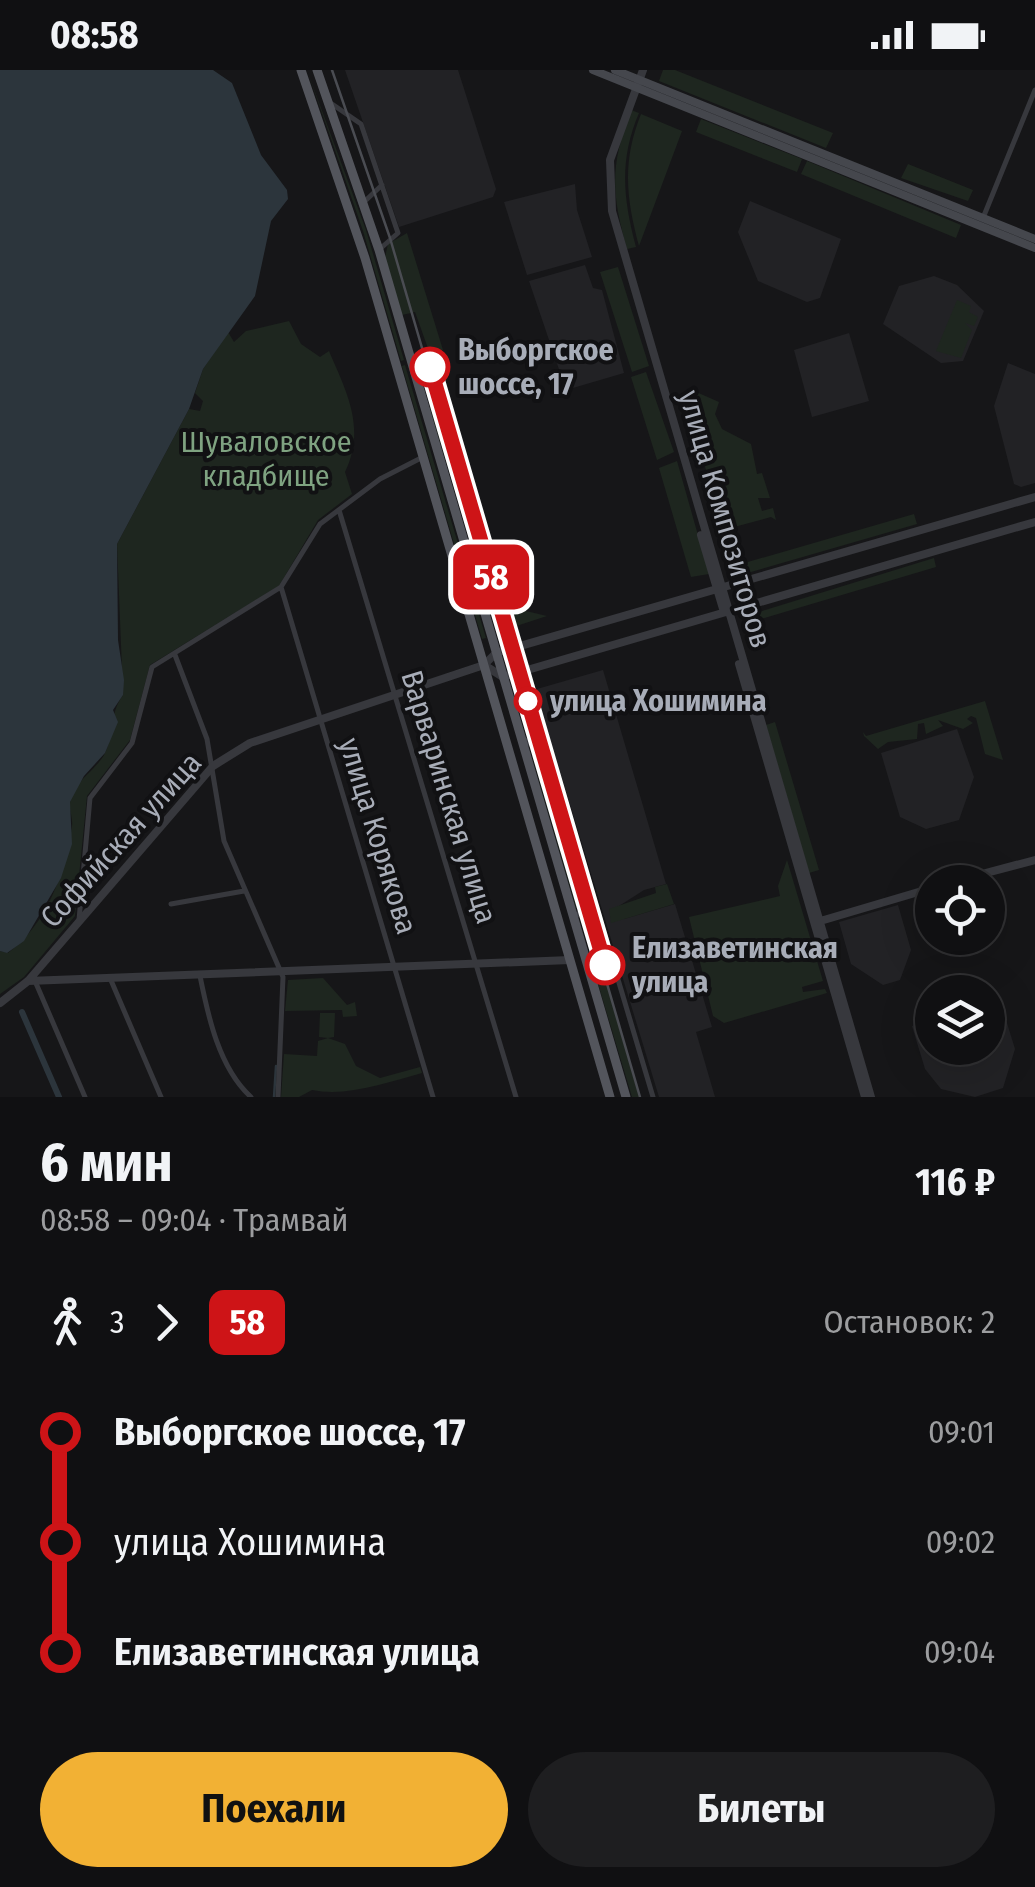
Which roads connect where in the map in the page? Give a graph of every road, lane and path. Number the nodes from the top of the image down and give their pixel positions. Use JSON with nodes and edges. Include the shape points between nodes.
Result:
{"nodes":[{"id":1,"x":301,"y":70,"type":"edge"},
{"id":2,"x":318,"y":70,"type":"edge"},
{"id":3,"x":593,"y":70,"type":"edge"},
{"id":4,"x":615,"y":70,"type":"edge"},
{"id":5,"x":638,"y":79,"type":"edge"},
{"id":6,"x":1035,"y":90,"type":"edge"},
{"id":7,"x":329,"y":102,"type":"junction"},
{"id":8,"x":382,"y":185,"type":"junction"},
{"id":9,"x":364,"y":202,"type":"junction"},
{"id":10,"x":982,"y":222,"type":"junction"},
{"id":11,"x":1035,"y":239,"type":"edge"},
{"id":12,"x":1035,"y":248,"type":"edge"},
{"id":13,"x":379,"y":250,"type":"junction"},
{"id":14,"x":423,"y":457,"type":"junction"},
{"id":15,"x":1035,"y":496,"type":"edge"},
{"id":16,"x":339,"y":510,"type":"junction"},
{"id":17,"x":1035,"y":522,"type":"edge"},
{"id":18,"x":281,"y":587,"type":"junction"},
{"id":19,"x":719,"y":588,"type":"junction"},
{"id":20,"x":727,"y":612,"type":"junction"},
{"id":21,"x":496,"y":653,"type":"junction"},
{"id":22,"x":175,"y":654,"type":"junction"},
{"id":23,"x":484,"y":665,"type":"junction"},
{"id":24,"x":504,"y":677,"type":"junction"},
{"id":25,"x":395,"y":695,"type":"junction"},
{"id":26,"x":320,"y":720,"type":"junction"},
{"id":27,"x":521,"y":736,"type":"junction"},
{"id":28,"x":213,"y":766,"type":"junction"},
{"id":29,"x":1035,"y":860,"type":"edge"},
{"id":30,"x":1005,"y":868,"type":"edge"},
{"id":31,"x":81,"y":890,"type":"junction"},
{"id":32,"x":244,"y":890,"type":"junction"},
{"id":33,"x":915,"y":893,"type":"edge"},
{"id":34,"x":594,"y":898,"type":"junction"},
{"id":35,"x":96,"y":900,"type":"junction"},
{"id":36,"x":171,"y":904,"type":"dead end"},
{"id":37,"x":574,"y":918,"type":"junction"},
{"id":38,"x":79,"y":920,"type":"junction"},
{"id":39,"x":817,"y":922,"type":"junction"},
{"id":40,"x":570,"y":960,"type":"junction"},
{"id":41,"x":44,"y":961,"type":"junction"},
{"id":42,"x":476,"y":965,"type":"junction"},
{"id":43,"x":395,"y":968,"type":"junction"},
{"id":44,"x":281,"y":972,"type":"junction"},
{"id":45,"x":200,"y":976,"type":"junction"},
{"id":46,"x":110,"y":978,"type":"junction"},
{"id":47,"x":54,"y":980,"type":"junction"},
{"id":48,"x":31,"y":981,"type":"junction"},
{"id":49,"x":0,"y":1003,"type":"edge"},
{"id":50,"x":85,"y":1097,"type":"edge"},
{"id":51,"x":161,"y":1097,"type":"edge"},
{"id":52,"x":251,"y":1097,"type":"edge"},
{"id":53,"x":278,"y":1097,"type":"edge"},
{"id":54,"x":433,"y":1097,"type":"edge"},
{"id":55,"x":516,"y":1097,"type":"edge"},
{"id":56,"x":610,"y":1097,"type":"edge"},
{"id":57,"x":626,"y":1097,"type":"edge"},
{"id":58,"x":653,"y":1097,"type":"edge"},
{"id":59,"x":868,"y":1097,"type":"edge"}],
"edges":[{"from":1,"to":14,"type":"main road"},
{"from":2,"to":7,"type":"main road"},
{"from":3,"to":5,"type":"main road"},
{"from":4,"to":5,"type":"main road"},
{"from":5,"to":10,"type":"main road"},
{"from":5,"to":19,"type":"street","name":"улица Композиторов","via":[[610,160],[612,211]]},
{"from":6,"to":10,"type":"street"},
{"from":7,"to":8,"type":"street","via":[[361,124]]},
{"from":7,"to":9,"type":"main road"},
{"from":8,"to":9,"type":"street"},
{"from":8,"to":13,"type":"street","via":[[398,233]]},
{"from":9,"to":13,"type":"main road"},
{"from":10,"to":11,"type":"main road"},
{"from":10,"to":12,"type":"main road"},
{"from":13,"to":21,"type":"main road"},
{"from":14,"to":16,"type":"street"},
{"from":14,"to":23,"type":"main road"},
{"from":15,"to":19,"type":"street"},
{"from":16,"to":18,"type":"street","via":[[320,524]]},
{"from":16,"to":25,"type":"street","name":"Варваринская улица"},
{"from":17,"to":20,"type":"street"},
{"from":18,"to":22,"type":"street"},
{"from":18,"to":26,"type":"street","name":"улица Корякова"},
{"from":19,"to":20,"type":"street","name":"улица Композиторов"},
{"from":19,"to":21,"type":"street"},
{"from":20,"to":24,"type":"street"},
{"from":20,"to":39,"type":"street","name":"улица Композиторов"},
{"from":21,"to":23,"type":"street"},
{"from":21,"to":24,"type":"main road"},
{"from":22,"to":28,"type":"street"},
{"from":22,"to":31,"type":"street","via":[[152,667],[132,743],[90,798]]},
{"from":23,"to":24,"type":"street"},
{"from":23,"to":25,"type":"street","name":"Софийская улица"},
{"from":23,"to":40,"type":"main road"},
{"from":24,"to":27,"type":"main road"},
{"from":25,"to":26,"type":"street","name":"Софийская улица"},
{"from":25,"to":42,"type":"street","name":"Варваринская улица"},
{"from":26,"to":28,"type":"street","name":"Софийская улица","via":[[250,743]]},
{"from":26,"to":43,"type":"street","name":"улица Корякова"},
{"from":27,"to":34,"type":"street","via":[[553,760]]},
{"from":27,"to":37,"type":"main road"},
{"from":28,"to":32,"type":"street","via":[[224,840]]},
{"from":28,"to":35,"type":"street","name":"Софийская улица"},
{"from":29,"to":30,"type":"street"},
{"from":31,"to":35,"type":"street"},
{"from":31,"to":38,"type":"street"},
{"from":32,"to":36,"type":"street"},
{"from":32,"to":44,"type":"street"},
{"from":33,"to":39,"type":"street"},
{"from":34,"to":37,"type":"street"},
{"from":34,"to":58,"type":"street"},
{"from":35,"to":38,"type":"street","name":"Софийская улица"},
{"from":37,"to":57,"type":"main road"},
{"from":38,"to":41,"type":"street","name":"Софийская улица"},
{"from":39,"to":59,"type":"street","name":"улица Композиторов"},
{"from":40,"to":42,"type":"street"},
{"from":40,"to":56,"type":"main road"},
{"from":41,"to":47,"type":"street","via":[[45,975]]},
{"from":41,"to":48,"type":"street","name":"Софийская улица"},
{"from":42,"to":43,"type":"street"},
{"from":42,"to":55,"type":"street","name":"Варваринская улица"},
{"from":43,"to":44,"type":"street"},
{"from":43,"to":54,"type":"street","name":"улица Корякова"},
{"from":44,"to":45,"type":"street"},
{"from":44,"to":53,"type":"street"},
{"from":45,"to":46,"type":"street"},
{"from":45,"to":52,"type":"street","via":[[214,1034]]},
{"from":46,"to":47,"type":"street"},
{"from":46,"to":51,"type":"street"},
{"from":47,"to":48,"type":"street"},
{"from":48,"to":49,"type":"street"},
{"from":48,"to":50,"type":"street"}]}
